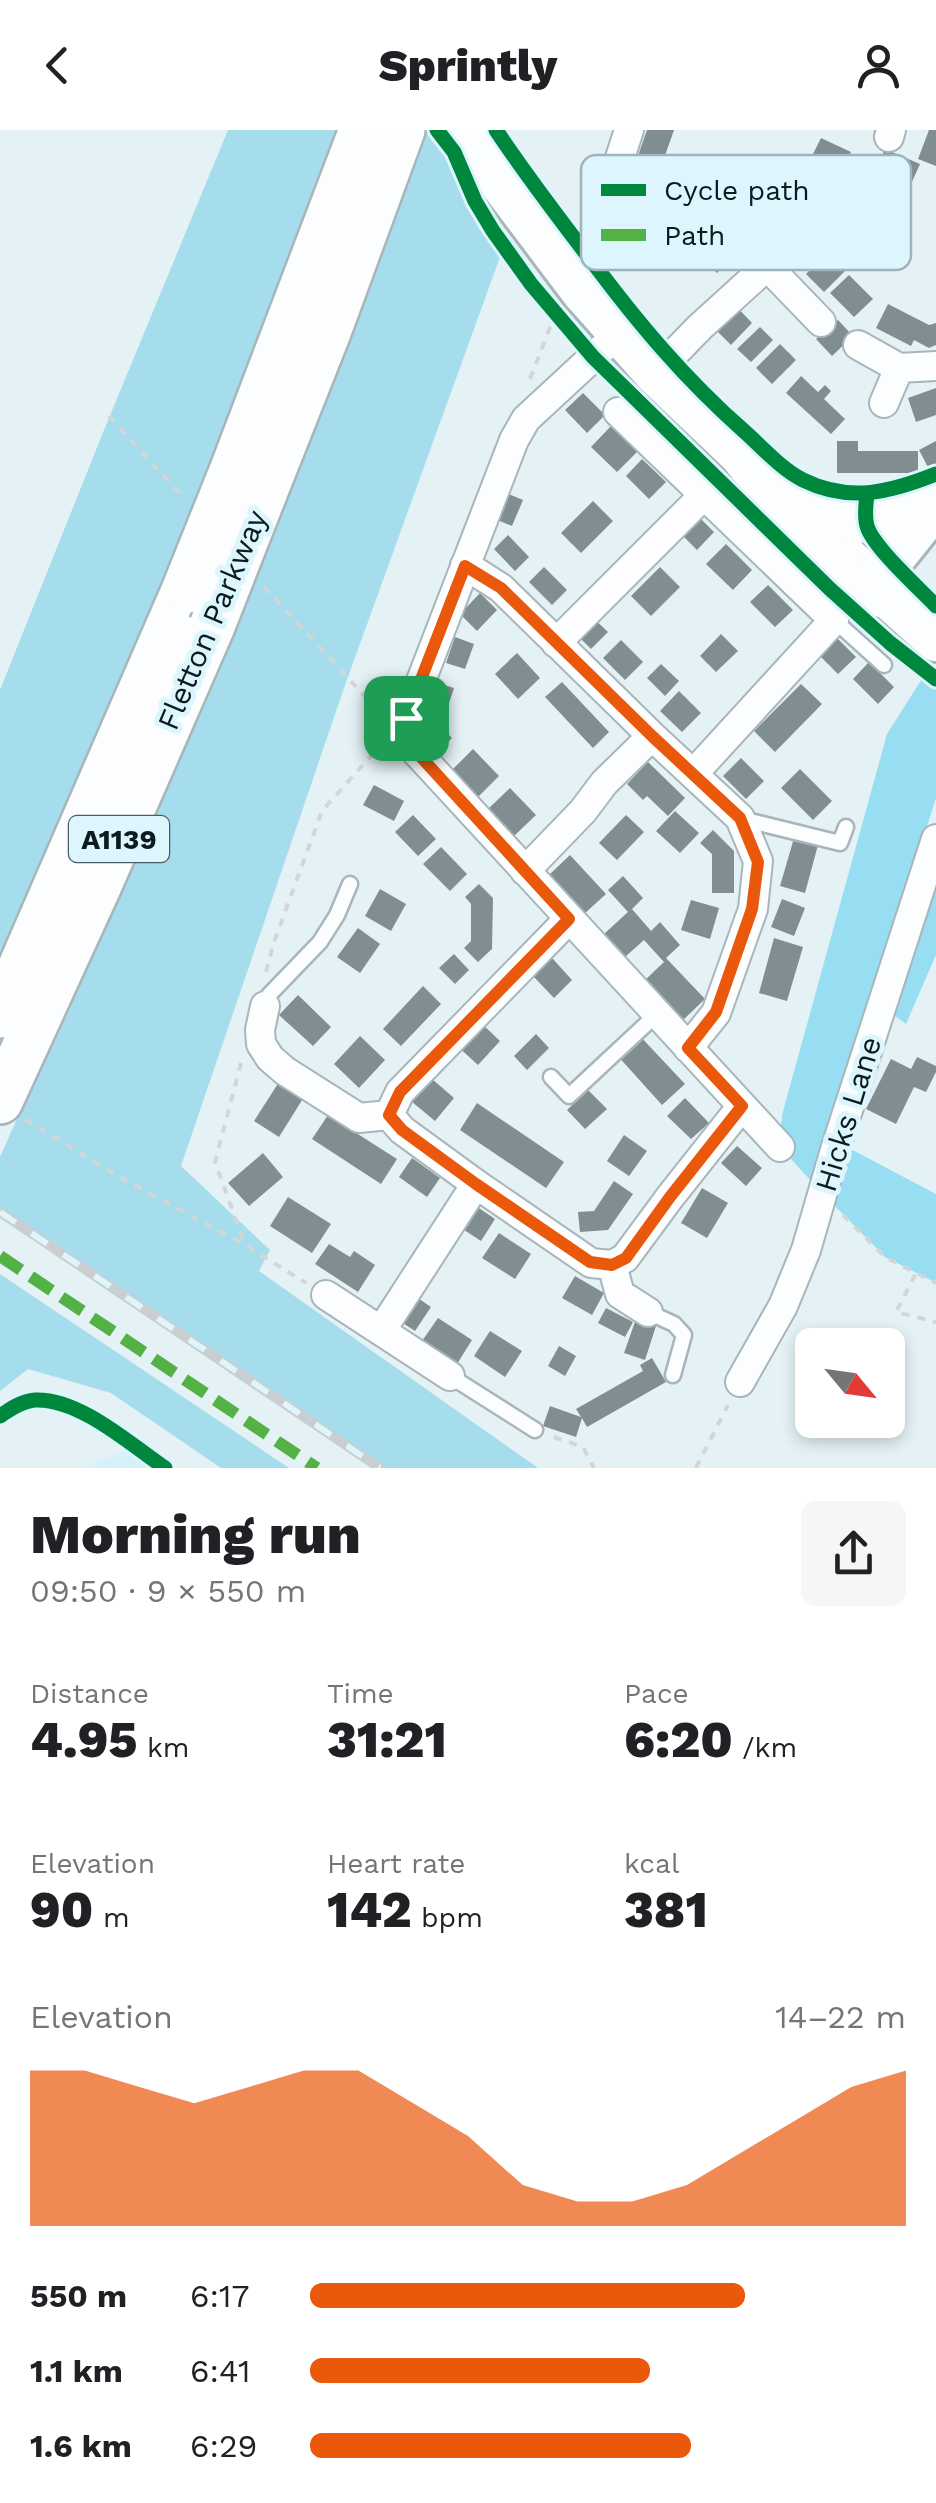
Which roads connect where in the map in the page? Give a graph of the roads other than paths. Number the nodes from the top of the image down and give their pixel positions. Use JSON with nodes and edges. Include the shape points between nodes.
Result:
{"nodes":[{"id":1,"x":461,"y":130,"type":"edge"},
{"id":2,"x":629,"y":130,"type":"edge"},
{"id":3,"x":375,"y":132,"type":"edge"},
{"id":4,"x":621,"y":155,"type":"edge"},
{"id":5,"x":581,"y":260,"type":"edge"},
{"id":6,"x":763,"y":270,"type":"edge"},
{"id":7,"x":771,"y":270,"type":"edge"},
{"id":8,"x":560,"y":300,"type":"junction"},
{"id":9,"x":821,"y":322,"type":"dead end"},
{"id":10,"x":606,"y":345,"type":"junction"},
{"id":11,"x":858,"y":345,"type":"dead end"},
{"id":12,"x":936,"y":366,"type":"edge"},
{"id":13,"x":899,"y":368,"type":"junction"},
{"id":14,"x":655,"y":373,"type":"junction"},
{"id":15,"x":884,"y":403,"type":"dead end"},
{"id":16,"x":618,"y":412,"type":"dead end"},
{"id":17,"x":740,"y":454,"type":"junction"},
{"id":18,"x":248,"y":483,"type":"junction"},
{"id":19,"x":936,"y":494,"type":"edge"},
{"id":20,"x":704,"y":495,"type":"junction"},
{"id":21,"x":800,"y":497,"type":"junction"},
{"id":22,"x":936,"y":506,"type":"edge"},
{"id":23,"x":465,"y":566,"type":"junction"},
{"id":24,"x":888,"y":588,"type":"junction"},
{"id":25,"x":834,"y":620,"type":"junction"},
{"id":26,"x":936,"y":621,"type":"edge"},
{"id":27,"x":936,"y":640,"type":"edge"},
{"id":28,"x":556,"y":643,"type":"junction"},
{"id":29,"x":884,"y":665,"type":"dead end"},
{"id":30,"x":652,"y":736,"type":"junction"},
{"id":31,"x":693,"y":774,"type":"junction"},
{"id":32,"x":740,"y":818,"type":"junction"},
{"id":33,"x":846,"y":826,"type":"dead end"},
{"id":34,"x":936,"y":838,"type":"edge"},
{"id":35,"x":525,"y":871,"type":"junction"},
{"id":36,"x":350,"y":884,"type":"dead end"},
{"id":37,"x":569,"y":919,"type":"junction"},
{"id":38,"x":264,"y":992,"type":"joint"},
{"id":39,"x":656,"y":1014,"type":"junction"},
{"id":40,"x":12,"y":1033,"type":"edge"},
{"id":41,"x":688,"y":1048,"type":"junction"},
{"id":42,"x":551,"y":1077,"type":"dead end"},
{"id":43,"x":742,"y":1106,"type":"junction"},
{"id":44,"x":8,"y":1107,"type":"edge"},
{"id":45,"x":389,"y":1115,"type":"junction"},
{"id":46,"x":780,"y":1147,"type":"dead end"},
{"id":47,"x":476,"y":1184,"type":"junction"},
{"id":48,"x":612,"y":1265,"type":"junction"},
{"id":49,"x":326,"y":1295,"type":"road end"},
{"id":50,"x":648,"y":1312,"type":"joint"},
{"id":51,"x":380,"y":1331,"type":"junction"},
{"id":52,"x":674,"y":1374,"type":"dead end"},
{"id":53,"x":450,"y":1376,"type":"joint"},
{"id":54,"x":740,"y":1382,"type":"road end"},
{"id":55,"x":535,"y":1430,"type":"road end"}],
"edges":[{"from":1,"to":8,"type":"main road"},
{"from":2,"to":4,"type":"street"},
{"from":3,"to":18,"type":"highway","name":"Fletton Parkway","number":"A1139"},
{"from":3,"to":18,"type":"highway","name":"Fletton Parkway","number":"A1139","via":[[387,172]]},
{"from":5,"to":8,"type":"street"},
{"from":6,"to":14,"type":"street"},
{"from":7,"to":9,"type":"street"},
{"from":8,"to":10,"type":"main road"},
{"from":10,"to":14,"type":"main road"},
{"from":10,"to":23,"type":"street","via":[[526,419]]},
{"from":11,"to":13,"type":"street"},
{"from":12,"to":13,"type":"street"},
{"from":13,"to":15,"type":"street"},
{"from":14,"to":17,"type":"main road"},
{"from":16,"to":20,"type":"street"},
{"from":17,"to":21,"type":"main road"},
{"from":17,"to":24,"type":"main road","via":[[845,572],[870,593]]},
{"from":18,"to":40,"type":"highway","name":"Fletton Parkway","number":"A1139","bridge":true,"via":[[184,591]]},
{"from":18,"to":40,"type":"highway","name":"Fletton Parkway","number":"A1139","bridge":true,"via":[[212,626]]},
{"from":19,"to":21,"type":"main road","via":[[849,522]]},
{"from":20,"to":25,"type":"street"},
{"from":20,"to":28,"type":"street"},
{"from":21,"to":24,"type":"lane"},
{"from":22,"to":24,"type":"main road","via":[[892,560]]},
{"from":23,"to":28,"type":"street","via":[[501,588]]},
{"from":23,"to":35,"type":"street","via":[[406,718],[410,745]]},
{"from":24,"to":26,"type":"lane"},
{"from":24,"to":27,"type":"main road"},
{"from":25,"to":29,"type":"lane"},
{"from":25,"to":31,"type":"street"},
{"from":28,"to":30,"type":"street"},
{"from":30,"to":31,"type":"street"},
{"from":30,"to":35,"type":"street"},
{"from":31,"to":32,"type":"street"},
{"from":32,"to":33,"type":"lane","via":[[840,843]]},
{"from":32,"to":41,"type":"street","via":[[758,862],[752,909],[716,1012]]},
{"from":34,"to":54,"type":"street","name":"Hicks Lane","bridge":true,"via":[[806,1250]]},
{"from":35,"to":37,"type":"street"},
{"from":36,"to":38,"type":"lane","via":[[328,931],[269,996]]},
{"from":37,"to":39,"type":"street"},
{"from":37,"to":45,"type":"street","via":[[400,1092]]},
{"from":38,"to":45,"type":"street","via":[[260,1030],[270,1058],[359,1118]]},
{"from":39,"to":41,"type":"street"},
{"from":39,"to":42,"type":"lane","via":[[568,1096]]},
{"from":40,"to":44,"type":"highway","name":"Fletton Parkway","number":"A1139"},
{"from":41,"to":43,"type":"street"},
{"from":43,"to":46,"type":"street"},
{"from":43,"to":48,"type":"street","via":[[626,1258]]},
{"from":45,"to":47,"type":"street"},
{"from":47,"to":48,"type":"street","via":[[590,1262]]},
{"from":47,"to":51,"type":"street"},
{"from":48,"to":50,"type":"street","via":[[620,1294]]},
{"from":49,"to":51,"type":"street"},
{"from":50,"to":52,"type":"lane","via":[[684,1335]]},
{"from":51,"to":53,"type":"street"},
{"from":53,"to":55,"type":"lane"}]}
